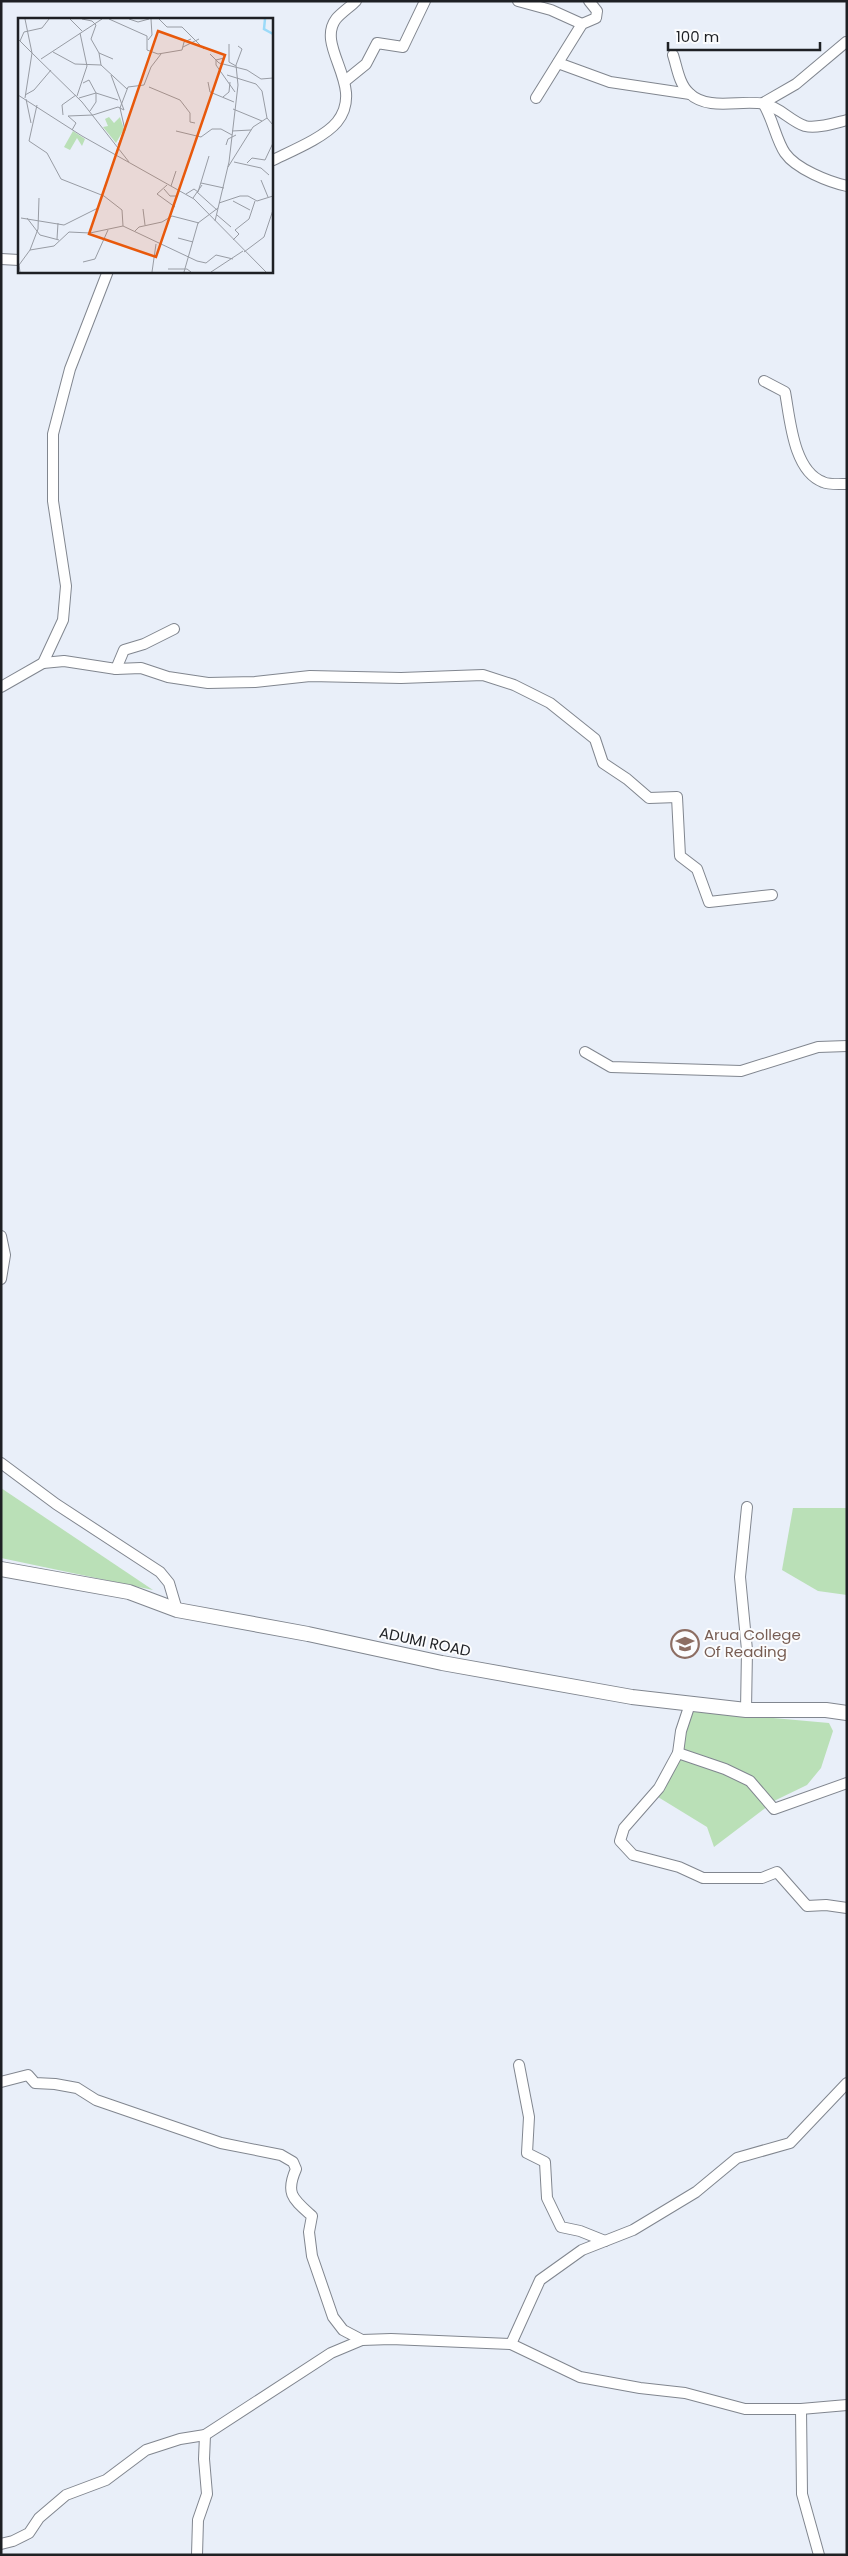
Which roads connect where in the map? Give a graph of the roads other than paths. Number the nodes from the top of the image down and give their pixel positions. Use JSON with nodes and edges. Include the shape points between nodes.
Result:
{"nodes":[{"id":1,"x":356,"y":1,"type":"edge"},
{"id":2,"x":425,"y":1,"type":"edge"},
{"id":3,"x":518,"y":1,"type":"edge"},
{"id":4,"x":589,"y":1,"type":"edge"},
{"id":5,"x":582,"y":24,"type":"junction"},
{"id":6,"x":846,"y":42,"type":"edge"},
{"id":7,"x":673,"y":54,"type":"dead end"},
{"id":8,"x":558,"y":62,"type":"junction"},
{"id":9,"x":345,"y":82,"type":"junction"},
{"id":10,"x":690,"y":94,"type":"junction"},
{"id":11,"x":536,"y":98,"type":"dead end"},
{"id":12,"x":763,"y":104,"type":"junction"},
{"id":13,"x":847,"y":120,"type":"edge"},
{"id":14,"x":272,"y":161,"type":"edge"},
{"id":15,"x":847,"y":186,"type":"edge"},
{"id":16,"x":1,"y":259,"type":"edge"},
{"id":17,"x":18,"y":260,"type":"edge"},
{"id":18,"x":108,"y":272,"type":"edge"},
{"id":19,"x":764,"y":381,"type":"dead end"},
{"id":20,"x":847,"y":484,"type":"edge"},
{"id":21,"x":174,"y":629,"type":"dead end"},
{"id":22,"x":43,"y":663,"type":"junction"},
{"id":23,"x":116,"y":668,"type":"junction"},
{"id":24,"x":1,"y":686,"type":"edge"},
{"id":25,"x":772,"y":895,"type":"dead end"},
{"id":26,"x":847,"y":1046,"type":"edge"},
{"id":27,"x":584,"y":1052,"type":"dead end"},
{"id":28,"x":1,"y":1236,"type":"edge"},
{"id":29,"x":1,"y":1279,"type":"edge"},
{"id":30,"x":3,"y":1464,"type":"edge"},
{"id":31,"x":747,"y":1507,"type":"dead end"},
{"id":32,"x":1,"y":1570,"type":"edge"},
{"id":33,"x":177,"y":1610,"type":"junction"},
{"id":34,"x":690,"y":1704,"type":"junction"},
{"id":35,"x":746,"y":1710,"type":"junction"},
{"id":36,"x":847,"y":1713,"type":"edge"},
{"id":37,"x":678,"y":1753,"type":"junction"},
{"id":38,"x":847,"y":1783,"type":"edge"},
{"id":39,"x":847,"y":1908,"type":"edge"},
{"id":40,"x":519,"y":2065,"type":"dead end"},
{"id":41,"x":847,"y":2083,"type":"edge"},
{"id":42,"x":2,"y":2084,"type":"edge"},
{"id":43,"x":605,"y":2241,"type":"junction"},
{"id":44,"x":362,"y":2340,"type":"junction"},
{"id":45,"x":511,"y":2344,"type":"junction"},
{"id":46,"x":847,"y":2405,"type":"edge"},
{"id":47,"x":801,"y":2409,"type":"junction"},
{"id":48,"x":205,"y":2436,"type":"junction"},
{"id":49,"x":1,"y":2544,"type":"edge"},
{"id":50,"x":197,"y":2555,"type":"edge"},
{"id":51,"x":820,"y":2555,"type":"edge"}],
"edges":[{"from":1,"to":9,"type":"street","via":[[335,20],[330,40]]},
{"from":2,"to":9,"type":"street","via":[[403,47],[377,43],[366,64]]},
{"from":3,"to":5,"type":"street","via":[[551,10]]},
{"from":4,"to":5,"type":"street","via":[[597,11],[596,18]]},
{"from":5,"to":8,"type":"street"},
{"from":6,"to":12,"type":"street","via":[[796,84]]},
{"from":7,"to":10,"type":"street","via":[[682,83]]},
{"from":8,"to":10,"type":"street","via":[[610,82]]},
{"from":8,"to":11,"type":"street"},
{"from":9,"to":14,"type":"street","via":[[346,107],[336,123],[290,154]]},
{"from":10,"to":12,"type":"street","via":[[720,104]]},
{"from":12,"to":13,"type":"street","via":[[806,126]]},
{"from":12,"to":15,"type":"street","via":[[772,117],[785,154],[830,182]]},
{"from":16,"to":17,"type":"street"},
{"from":18,"to":22,"type":"street","via":[[70,369],[53,434],[52,501],[66,586],[63,620]]},
{"from":19,"to":20,"type":"street","via":[[785,392],[794,444],[806,468],[823,482]]},
{"from":21,"to":23,"type":"street","via":[[124,650]]},
{"from":22,"to":23,"type":"street","via":[[64,661]]},
{"from":22,"to":24,"type":"street"},
{"from":23,"to":25,"type":"street","via":[[141,668],[208,682],[255,682],[310,676],[401,678],[483,675],[550,703],[595,739],[603,763],[649,798],[677,797],[680,856],[697,868],[709,902]]},
{"from":26,"to":27,"type":"street","via":[[818,1047],[741,1071],[611,1067]]},
{"from":28,"to":29,"type":"street","via":[[5,1255]]},
{"from":30,"to":33,"type":"street","via":[[56,1504],[160,1572],[169,1584]]},
{"from":31,"to":35,"type":"street","via":[[740,1578],[747,1650]]},
{"from":32,"to":33,"type":"main road","name":"ADUMI ROAD","via":[[129,1592]]},
{"from":33,"to":34,"type":"main road","name":"ADUMI ROAD","via":[[442,1663],[632,1697]]},
{"from":34,"to":35,"type":"main road","name":"ADUMI ROAD"},
{"from":34,"to":37,"type":"street"},
{"from":35,"to":36,"type":"main road","name":"ADUMI ROAD"},
{"from":37,"to":38,"type":"street","via":[[750,1781],[774,1808]]},
{"from":37,"to":39,"type":"street","via":[[659,1788],[624,1828],[620,1842],[633,1855],[679,1867],[703,1878],[762,1878],[777,1872],[807,1906]]},
{"from":40,"to":43,"type":"street","via":[[529,2117],[527,2153],[545,2162],[547,2198],[561,2226]]},
{"from":41,"to":43,"type":"street","via":[[790,2143],[737,2158],[696,2192],[633,2230]]},
{"from":42,"to":44,"type":"street","via":[[28,2074],[35,2083],[77,2088],[96,2100],[221,2143],[282,2155],[293,2162],[296,2169],[290,2190],[312,2216],[309,2232],[312,2256],[333,2317],[343,2330]]},
{"from":43,"to":45,"type":"street","via":[[582,2250],[540,2280]]},
{"from":44,"to":45,"type":"street","via":[[391,2338]]},
{"from":44,"to":48,"type":"street","via":[[331,2353]]},
{"from":45,"to":47,"type":"street","via":[[580,2377],[686,2393],[745,2409]]},
{"from":46,"to":47,"type":"street"},
{"from":47,"to":51,"type":"street","via":[[802,2494]]},
{"from":48,"to":49,"type":"street","via":[[180,2439],[146,2450],[106,2480],[66,2495],[39,2518],[29,2532]]},
{"from":48,"to":50,"type":"street","via":[[207,2494],[198,2520]]}]}
